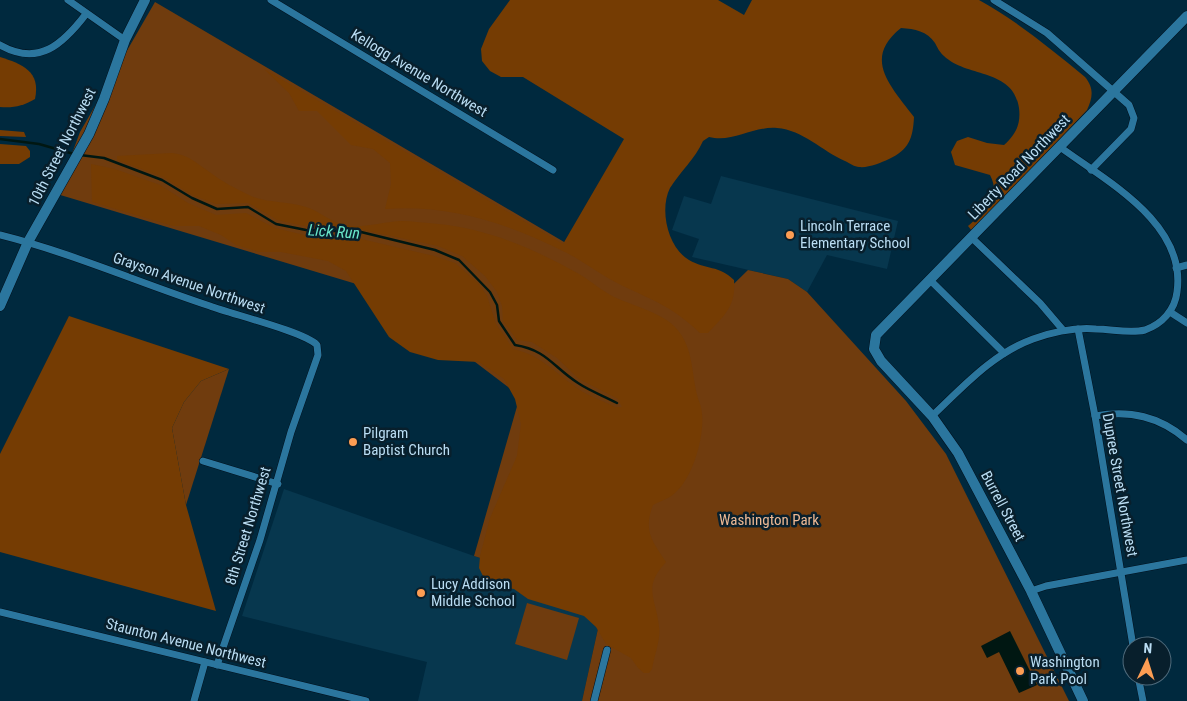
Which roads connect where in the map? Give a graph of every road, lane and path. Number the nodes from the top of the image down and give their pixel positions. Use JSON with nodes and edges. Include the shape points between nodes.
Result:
{"nodes":[{"id":1,"x":68,"y":0,"type":"edge"},
{"id":2,"x":146,"y":0,"type":"edge"},
{"id":3,"x":271,"y":0,"type":"edge"},
{"id":4,"x":994,"y":0,"type":"edge"},
{"id":5,"x":86,"y":14,"type":"junction"},
{"id":6,"x":1187,"y":16,"type":"edge"},
{"id":7,"x":125,"y":40,"type":"junction"},
{"id":8,"x":0,"y":45,"type":"edge"},
{"id":9,"x":1114,"y":91,"type":"junction"},
{"id":10,"x":1060,"y":147,"type":"junction"},
{"id":11,"x":553,"y":170,"type":"dead end"},
{"id":12,"x":1092,"y":170,"type":"junction"},
{"id":13,"x":0,"y":235,"type":"edge"},
{"id":14,"x":972,"y":238,"type":"junction"},
{"id":15,"x":28,"y":242,"type":"junction"},
{"id":16,"x":1187,"y":266,"type":"edge"},
{"id":17,"x":1176,"y":268,"type":"junction"},
{"id":18,"x":930,"y":280,"type":"junction"},
{"id":19,"x":0,"y":306,"type":"edge"},
{"id":20,"x":1170,"y":312,"type":"junction"},
{"id":21,"x":1187,"y":322,"type":"edge"},
{"id":22,"x":1078,"y":328,"type":"junction"},
{"id":23,"x":1063,"y":330,"type":"junction"},
{"id":24,"x":874,"y":340,"type":"joint"},
{"id":25,"x":1004,"y":353,"type":"junction"},
{"id":26,"x":304,"y":395,"type":"joint"},
{"id":27,"x":932,"y":416,"type":"junction"},
{"id":28,"x":1095,"y":416,"type":"junction"},
{"id":29,"x":1187,"y":440,"type":"edge"},
{"id":30,"x":203,"y":461,"type":"dead end"},
{"id":31,"x":278,"y":484,"type":"junction"},
{"id":32,"x":1187,"y":560,"type":"edge"},
{"id":33,"x":1121,"y":572,"type":"junction"},
{"id":34,"x":1031,"y":591,"type":"junction"},
{"id":35,"x":0,"y":612,"type":"edge"},
{"id":36,"x":1131,"y":636,"type":"edge"},
{"id":37,"x":607,"y":650,"type":"dead end"},
{"id":38,"x":205,"y":662,"type":"junction"},
{"id":39,"x":217,"y":665,"type":"junction"},
{"id":40,"x":1140,"y":686,"type":"edge"},
{"id":41,"x":194,"y":701,"type":"edge"},
{"id":42,"x":366,"y":701,"type":"edge"},
{"id":43,"x":594,"y":701,"type":"edge"},
{"id":44,"x":1083,"y":701,"type":"edge"},
{"id":45,"x":1143,"y":701,"type":"edge"}],
"edges":[{"from":1,"to":5,"type":"street"},
{"from":2,"to":7,"type":"street","name":"10th Street Northwest"},
{"from":3,"to":11,"type":"street","name":"Kellogg Avenue Northwest"},
{"from":4,"to":9,"type":"street","via":[[1047,33]]},
{"from":5,"to":7,"type":"street"},
{"from":5,"to":8,"type":"street","via":[[70,34],[52,48],[32,54]]},
{"from":6,"to":9,"type":"street","name":"Liberty Road Northwest"},
{"from":7,"to":15,"type":"street","name":"10th Street Northwest","via":[[89,134]]},
{"from":9,"to":10,"type":"street","name":"Liberty Road Northwest"},
{"from":9,"to":12,"type":"street","via":[[1129,105],[1133,124]]},
{"from":10,"to":12,"type":"street"},
{"from":10,"to":14,"type":"street","name":"Liberty Road Northwest"},
{"from":12,"to":17,"type":"street","via":[[1137,203],[1154,220],[1169,246]]},
{"from":13,"to":15,"type":"street","name":"Grayson Avenue Northwest"},
{"from":14,"to":18,"type":"street","name":"Liberty Road Northwest"},
{"from":14,"to":23,"type":"street","via":[[1040,303]]},
{"from":15,"to":19,"type":"street","name":"10th Street Northwest"},
{"from":15,"to":26,"type":"street","name":"Grayson Avenue Northwest","via":[[313,340],[319,352]]},
{"from":16,"to":17,"type":"street"},
{"from":17,"to":20,"type":"street","via":[[1177,294]]},
{"from":18,"to":24,"type":"street","name":"Liberty Road Northwest"},
{"from":18,"to":25,"type":"street"},
{"from":20,"to":21,"type":"street"},
{"from":20,"to":22,"type":"street","via":[[1158,324],[1137,331]]},
{"from":22,"to":23,"type":"street"},
{"from":22,"to":28,"type":"street","name":"Dupree Street Northwest"},
{"from":23,"to":25,"type":"street"},
{"from":24,"to":27,"type":"street","name":"Burrell Street","via":[[874,350],[881,361]]},
{"from":25,"to":27,"type":"street","via":[[977,373]]},
{"from":26,"to":31,"type":"street","name":"8th Street Northwest"},
{"from":27,"to":34,"type":"street","name":"Burrell Street","via":[[958,453]]},
{"from":28,"to":29,"type":"street","via":[[1124,413],[1152,418]]},
{"from":28,"to":33,"type":"street","name":"Dupree Street Northwest"},
{"from":30,"to":31,"type":"street"},
{"from":31,"to":39,"type":"street","name":"8th Street Northwest"},
{"from":32,"to":33,"type":"street"},
{"from":33,"to":34,"type":"street"},
{"from":33,"to":36,"type":"street","name":"Dupree Street Northwest"},
{"from":34,"to":44,"type":"street","name":"Burrell Street"},
{"from":35,"to":38,"type":"street","name":"Staunton Avenue Northwest"},
{"from":37,"to":43,"type":"street"},
{"from":38,"to":39,"type":"street","name":"Staunton Avenue Northwest"},
{"from":38,"to":41,"type":"street"},
{"from":39,"to":42,"type":"street","name":"Staunton Avenue Northwest"},
{"from":40,"to":45,"type":"street"}]}
